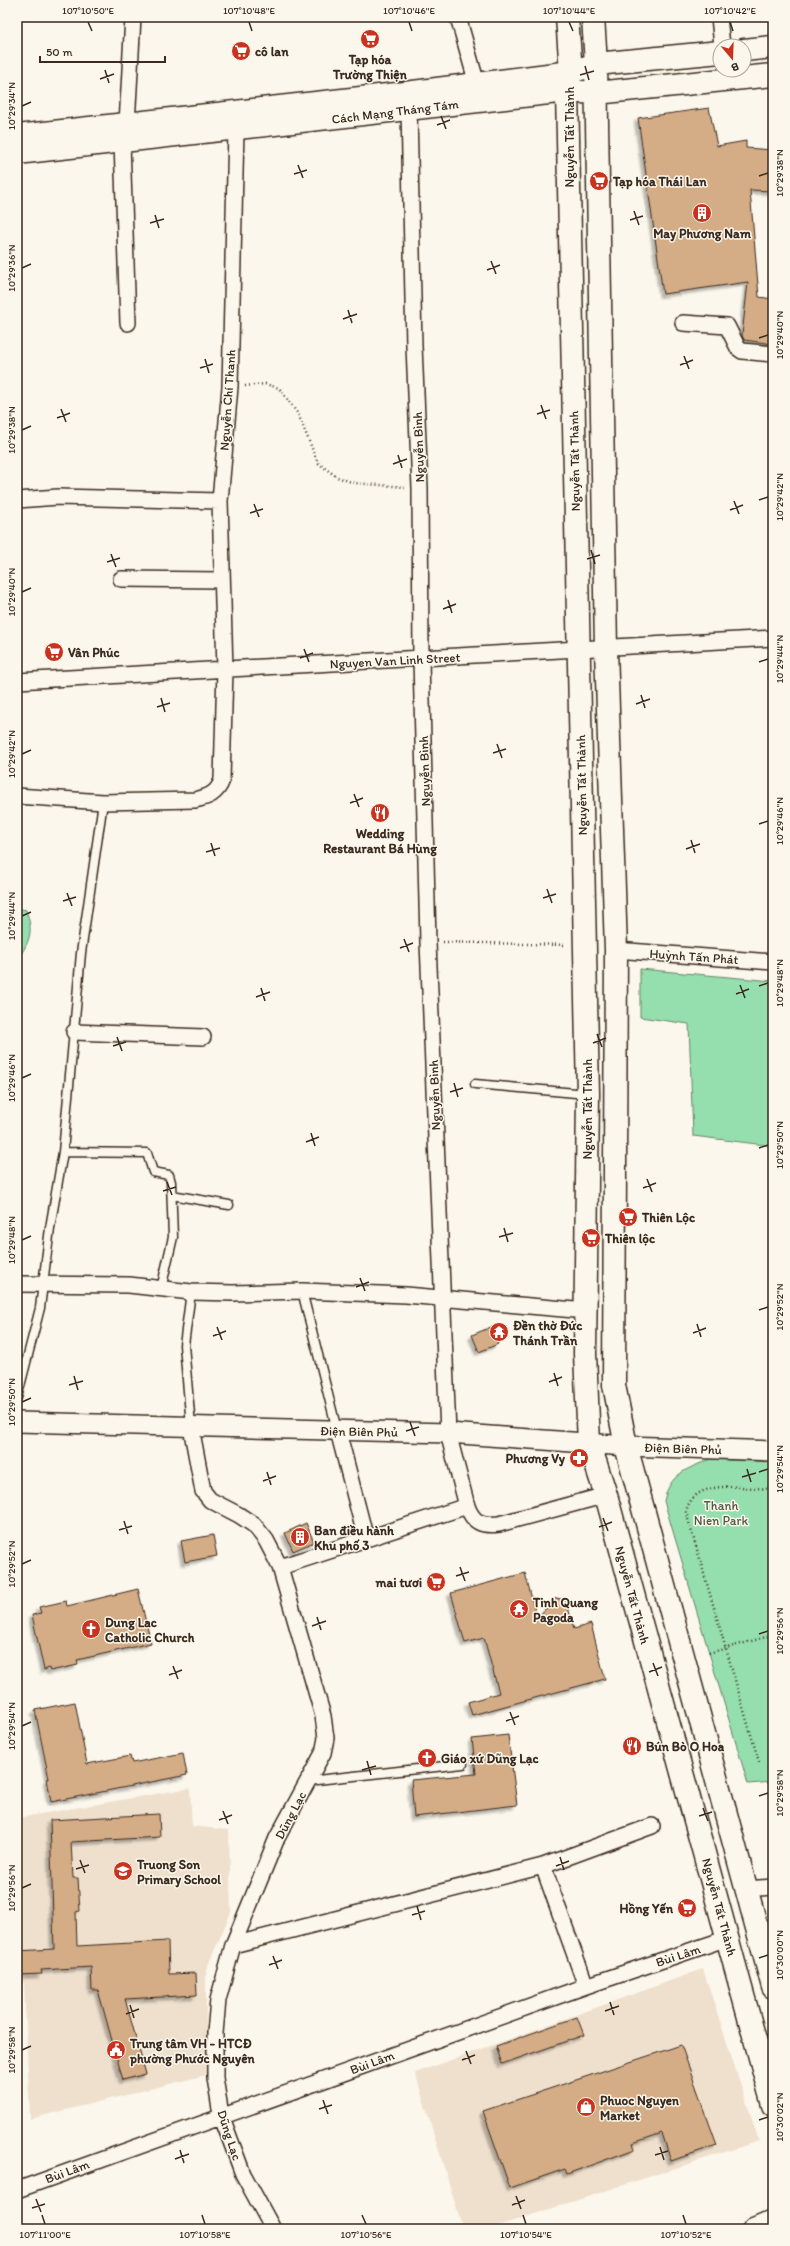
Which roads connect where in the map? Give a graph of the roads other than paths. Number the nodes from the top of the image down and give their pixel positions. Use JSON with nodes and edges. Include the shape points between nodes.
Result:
{"nodes":[{"id":1,"x":133,"y":17,"type":"edge"},
{"id":2,"x":458,"y":17,"type":"edge"},
{"id":3,"x":568,"y":17,"type":"edge"},
{"id":4,"x":593,"y":17,"type":"edge"},
{"id":5,"x":719,"y":17,"type":"edge"},
{"id":6,"x":721,"y":38,"type":"edge"},
{"id":7,"x":773,"y":48,"type":"edge"},
{"id":8,"x":752,"y":49,"type":"edge"},
{"id":9,"x":712,"y":53,"type":"edge"},
{"id":10,"x":596,"y":64,"type":"junction"},
{"id":11,"x":773,"y":75,"type":"edge"},
{"id":12,"x":569,"y":81,"type":"junction"},
{"id":13,"x":477,"y":84,"type":"junction"},
{"id":14,"x":596,"y":93,"type":"junction"},
{"id":15,"x":409,"y":109,"type":"junction"},
{"id":16,"x":236,"y":130,"type":"junction"},
{"id":17,"x":125,"y":133,"type":"junction"},
{"id":18,"x":17,"y":136,"type":"edge"},
{"id":19,"x":17,"y":153,"type":"edge"},
{"id":20,"x":128,"y":323,"type":"dead end"},
{"id":21,"x":683,"y":323,"type":"dead end"},
{"id":22,"x":773,"y":354,"type":"edge"},
{"id":23,"x":17,"y":500,"type":"edge"},
{"id":24,"x":220,"y":501,"type":"junction"},
{"id":25,"x":121,"y":579,"type":"dead end"},
{"id":26,"x":222,"y":580,"type":"junction"},
{"id":27,"x":773,"y":638,"type":"edge"},
{"id":28,"x":606,"y":649,"type":"junction"},
{"id":29,"x":578,"y":651,"type":"junction"},
{"id":30,"x":421,"y":659,"type":"junction"},
{"id":31,"x":224,"y":669,"type":"junction"},
{"id":32,"x":17,"y":680,"type":"edge"},
{"id":33,"x":17,"y":796,"type":"edge"},
{"id":34,"x":103,"y":802,"type":"junction"},
{"id":35,"x":616,"y":950,"type":"junction"},
{"id":36,"x":773,"y":962,"type":"edge"},
{"id":37,"x":74,"y":1032,"type":"junction"},
{"id":38,"x":203,"y":1037,"type":"dead end"},
{"id":39,"x":475,"y":1084,"type":"dead end"},
{"id":40,"x":588,"y":1094,"type":"junction"},
{"id":41,"x":63,"y":1152,"type":"junction"},
{"id":42,"x":172,"y":1195,"type":"junction"},
{"id":43,"x":229,"y":1205,"type":"dead end"},
{"id":44,"x":17,"y":1284,"type":"edge"},
{"id":45,"x":43,"y":1284,"type":"junction"},
{"id":46,"x":162,"y":1289,"type":"junction"},
{"id":47,"x":302,"y":1291,"type":"junction"},
{"id":48,"x":191,"y":1292,"type":"junction"},
{"id":49,"x":443,"y":1298,"type":"junction"},
{"id":50,"x":586,"y":1311,"type":"junction"},
{"id":51,"x":17,"y":1398,"type":"edge"},
{"id":52,"x":17,"y":1422,"type":"edge"},
{"id":53,"x":191,"y":1427,"type":"junction"},
{"id":54,"x":338,"y":1431,"type":"junction"},
{"id":55,"x":448,"y":1433,"type":"junction"},
{"id":56,"x":590,"y":1443,"type":"junction"},
{"id":57,"x":626,"y":1446,"type":"junction"},
{"id":58,"x":773,"y":1451,"type":"edge"},
{"id":59,"x":606,"y":1495,"type":"junction"},
{"id":60,"x":467,"y":1506,"type":"junction"},
{"id":61,"x":366,"y":1539,"type":"junction"},
{"id":62,"x":280,"y":1567,"type":"junction"},
{"id":63,"x":463,"y":1764,"type":"dead end"},
{"id":64,"x":308,"y":1781,"type":"junction"},
{"id":65,"x":652,"y":1826,"type":"dead end"},
{"id":66,"x":543,"y":1866,"type":"junction"},
{"id":67,"x":773,"y":1887,"type":"edge"},
{"id":68,"x":746,"y":1889,"type":"junction"},
{"id":69,"x":728,"y":1938,"type":"junction"},
{"id":70,"x":233,"y":1945,"type":"junction"},
{"id":71,"x":586,"y":1986,"type":"junction"},
{"id":72,"x":773,"y":1987,"type":"edge"},
{"id":73,"x":773,"y":2104,"type":"edge"},
{"id":74,"x":221,"y":2115,"type":"junction"},
{"id":75,"x":17,"y":2190,"type":"edge"},
{"id":76,"x":773,"y":2220,"type":"edge"},
{"id":77,"x":273,"y":2229,"type":"edge"},
{"id":78,"x":752,"y":2229,"type":"edge"}],
"edges":[{"from":1,"to":17,"type":"street"},
{"from":2,"to":13,"type":"street"},
{"from":3,"to":12,"type":"main road","name":"Nguyễn Tất Thành"},
{"from":4,"to":10,"type":"main road","name":"Nguyễn Tất Thành"},
{"from":5,"to":6,"type":"street"},
{"from":7,"to":8,"type":"main road"},
{"from":9,"to":10,"type":"main road","name":"Cách Mạng Tháng Tám"},
{"from":10,"to":12,"type":"main road","name":"Cách Mạng Tháng Tám"},
{"from":10,"to":14,"type":"main road","name":"Nguyễn Tất Thành"},
{"from":11,"to":14,"type":"main road","name":"Cách Mạng Tháng Tám"},
{"from":12,"to":13,"type":"main road","name":"Cách Mạng Tháng Tám"},
{"from":12,"to":14,"type":"main road","name":"Cách Mạng Tháng Tám"},
{"from":12,"to":15,"type":"main road","name":"Cách Mạng Tháng Tám"},
{"from":12,"to":29,"type":"main road","name":"Nguyễn Tất Thành"},
{"from":13,"to":17,"type":"main road","name":"Cách Mạng Tháng Tám"},
{"from":14,"to":28,"type":"main road","name":"Nguyễn Tất Thành"},
{"from":15,"to":16,"type":"main road","name":"Cách Mạng Tháng Tám"},
{"from":15,"to":30,"type":"street","name":"Nguyễn Bình","via":[[420,488]]},
{"from":16,"to":17,"type":"main road","name":"Cách Mạng Tháng Tám"},
{"from":16,"to":24,"type":"street","name":"Nguyễn Chí Thanh","via":[[230,387]]},
{"from":17,"to":18,"type":"main road","name":"Cách Mạng Tháng Tám"},
{"from":17,"to":19,"type":"main road","name":"Cách Mạng Tháng Tám"},
{"from":17,"to":20,"type":"street"},
{"from":21,"to":22,"type":"street","via":[[728,326],[738,348],[742,351]]},
{"from":23,"to":24,"type":"street","via":[[58,497]]},
{"from":24,"to":26,"type":"street","name":"Nguyễn Chí Thanh"},
{"from":25,"to":26,"type":"street"},
{"from":26,"to":31,"type":"street","name":"Nguyễn Chí Thanh"},
{"from":27,"to":28,"type":"street","name":"Nguyen Van Linh Street"},
{"from":28,"to":29,"type":"street","name":"Nguyen Van Linh Street"},
{"from":28,"to":35,"type":"main road","name":"Nguyễn Tất Thành"},
{"from":29,"to":30,"type":"street","name":"Nguyen Van Linh Street"},
{"from":29,"to":40,"type":"main road","name":"Nguyễn Tất Thành"},
{"from":30,"to":31,"type":"street","name":"Nguyen Van Linh Street"},
{"from":30,"to":49,"type":"street","name":"Nguyễn Bình","via":[[428,942]]},
{"from":31,"to":32,"type":"street","name":"Nguyen Van Linh Street"},
{"from":31,"to":34,"type":"street","name":"Nguyễn Chí Thanh","via":[[222,780],[218,790],[208,797],[195,800]]},
{"from":33,"to":34,"type":"street","name":"Nguyễn Chí Thanh"},
{"from":34,"to":37,"type":"lane","via":[[81,953]]},
{"from":35,"to":36,"type":"street","name":"Huỳnh Tấn Phát"},
{"from":35,"to":57,"type":"main road","name":"Nguyễn Tất Thành","via":[[614,1385]]},
{"from":37,"to":38,"type":"street"},
{"from":37,"to":41,"type":"lane"},
{"from":39,"to":40,"type":"lane"},
{"from":40,"to":50,"type":"main road","name":"Nguyễn Tất Thành"},
{"from":41,"to":42,"type":"lane","via":[[147,1153],[153,1172],[169,1175]]},
{"from":41,"to":45,"type":"lane"},
{"from":42,"to":43,"type":"lane"},
{"from":42,"to":46,"type":"lane","via":[[173,1237]]},
{"from":44,"to":45,"type":"street"},
{"from":45,"to":46,"type":"street"},
{"from":45,"to":51,"type":"lane","via":[[40,1308]]},
{"from":46,"to":48,"type":"street"},
{"from":47,"to":48,"type":"street"},
{"from":47,"to":49,"type":"street"},
{"from":47,"to":54,"type":"lane"},
{"from":48,"to":53,"type":"lane","via":[[184,1345]]},
{"from":49,"to":50,"type":"street"},
{"from":49,"to":55,"type":"street","name":"Nguyễn Bình"},
{"from":50,"to":56,"type":"main road","name":"Nguyễn Tất Thành","via":[[585,1354]]},
{"from":52,"to":53,"type":"street","name":"Điện Biên Phủ"},
{"from":53,"to":54,"type":"street","name":"Điện Biên Phủ"},
{"from":53,"to":62,"type":"street","name":"Dũng Lạc","via":[[204,1491],[210,1500],[254,1525],[266,1540]]},
{"from":54,"to":55,"type":"street","name":"Điện Biên Phủ"},
{"from":54,"to":61,"type":"street"},
{"from":55,"to":56,"type":"street","name":"Điện Biên Phủ"},
{"from":55,"to":60,"type":"street","name":"Nguyễn Bình"},
{"from":56,"to":57,"type":"street","name":"Điện Biên Phủ"},
{"from":56,"to":59,"type":"main road","name":"Nguyễn Tất Thành"},
{"from":57,"to":58,"type":"street","name":"Điện Biên Phủ"},
{"from":57,"to":68,"type":"main road","name":"Nguyễn Tất Thành"},
{"from":59,"to":60,"type":"street","name":"Nguyễn Bình","via":[[489,1526],[477,1523],[470,1516]]},
{"from":59,"to":69,"type":"main road","name":"Nguyễn Tất Thành"},
{"from":60,"to":61,"type":"street"},
{"from":61,"to":62,"type":"street"},
{"from":62,"to":64,"type":"street","name":"Dũng Lạc","via":[[323,1716],[326,1738],[323,1753]]},
{"from":63,"to":64,"type":"lane"},
{"from":64,"to":70,"type":"street","name":"Dũng Lạc","via":[[277,1838]]},
{"from":65,"to":66,"type":"street"},
{"from":66,"to":70,"type":"street"},
{"from":66,"to":71,"type":"street"},
{"from":67,"to":68,"type":"street"},
{"from":68,"to":72,"type":"main road","name":"Nguyễn Tất Thành"},
{"from":69,"to":71,"type":"street","name":"Bùi Lâm"},
{"from":69,"to":73,"type":"main road","name":"Nguyễn Tất Thành"},
{"from":70,"to":74,"type":"street","name":"Dũng Lạc","via":[[218,2000],[215,2032],[215,2078]]},
{"from":71,"to":74,"type":"street","name":"Bùi Lâm"},
{"from":74,"to":75,"type":"street","name":"Bùi Lâm"},
{"from":74,"to":77,"type":"street","name":"Dũng Lạc","via":[[243,2174]]},
{"from":76,"to":78,"type":"street"}]}
